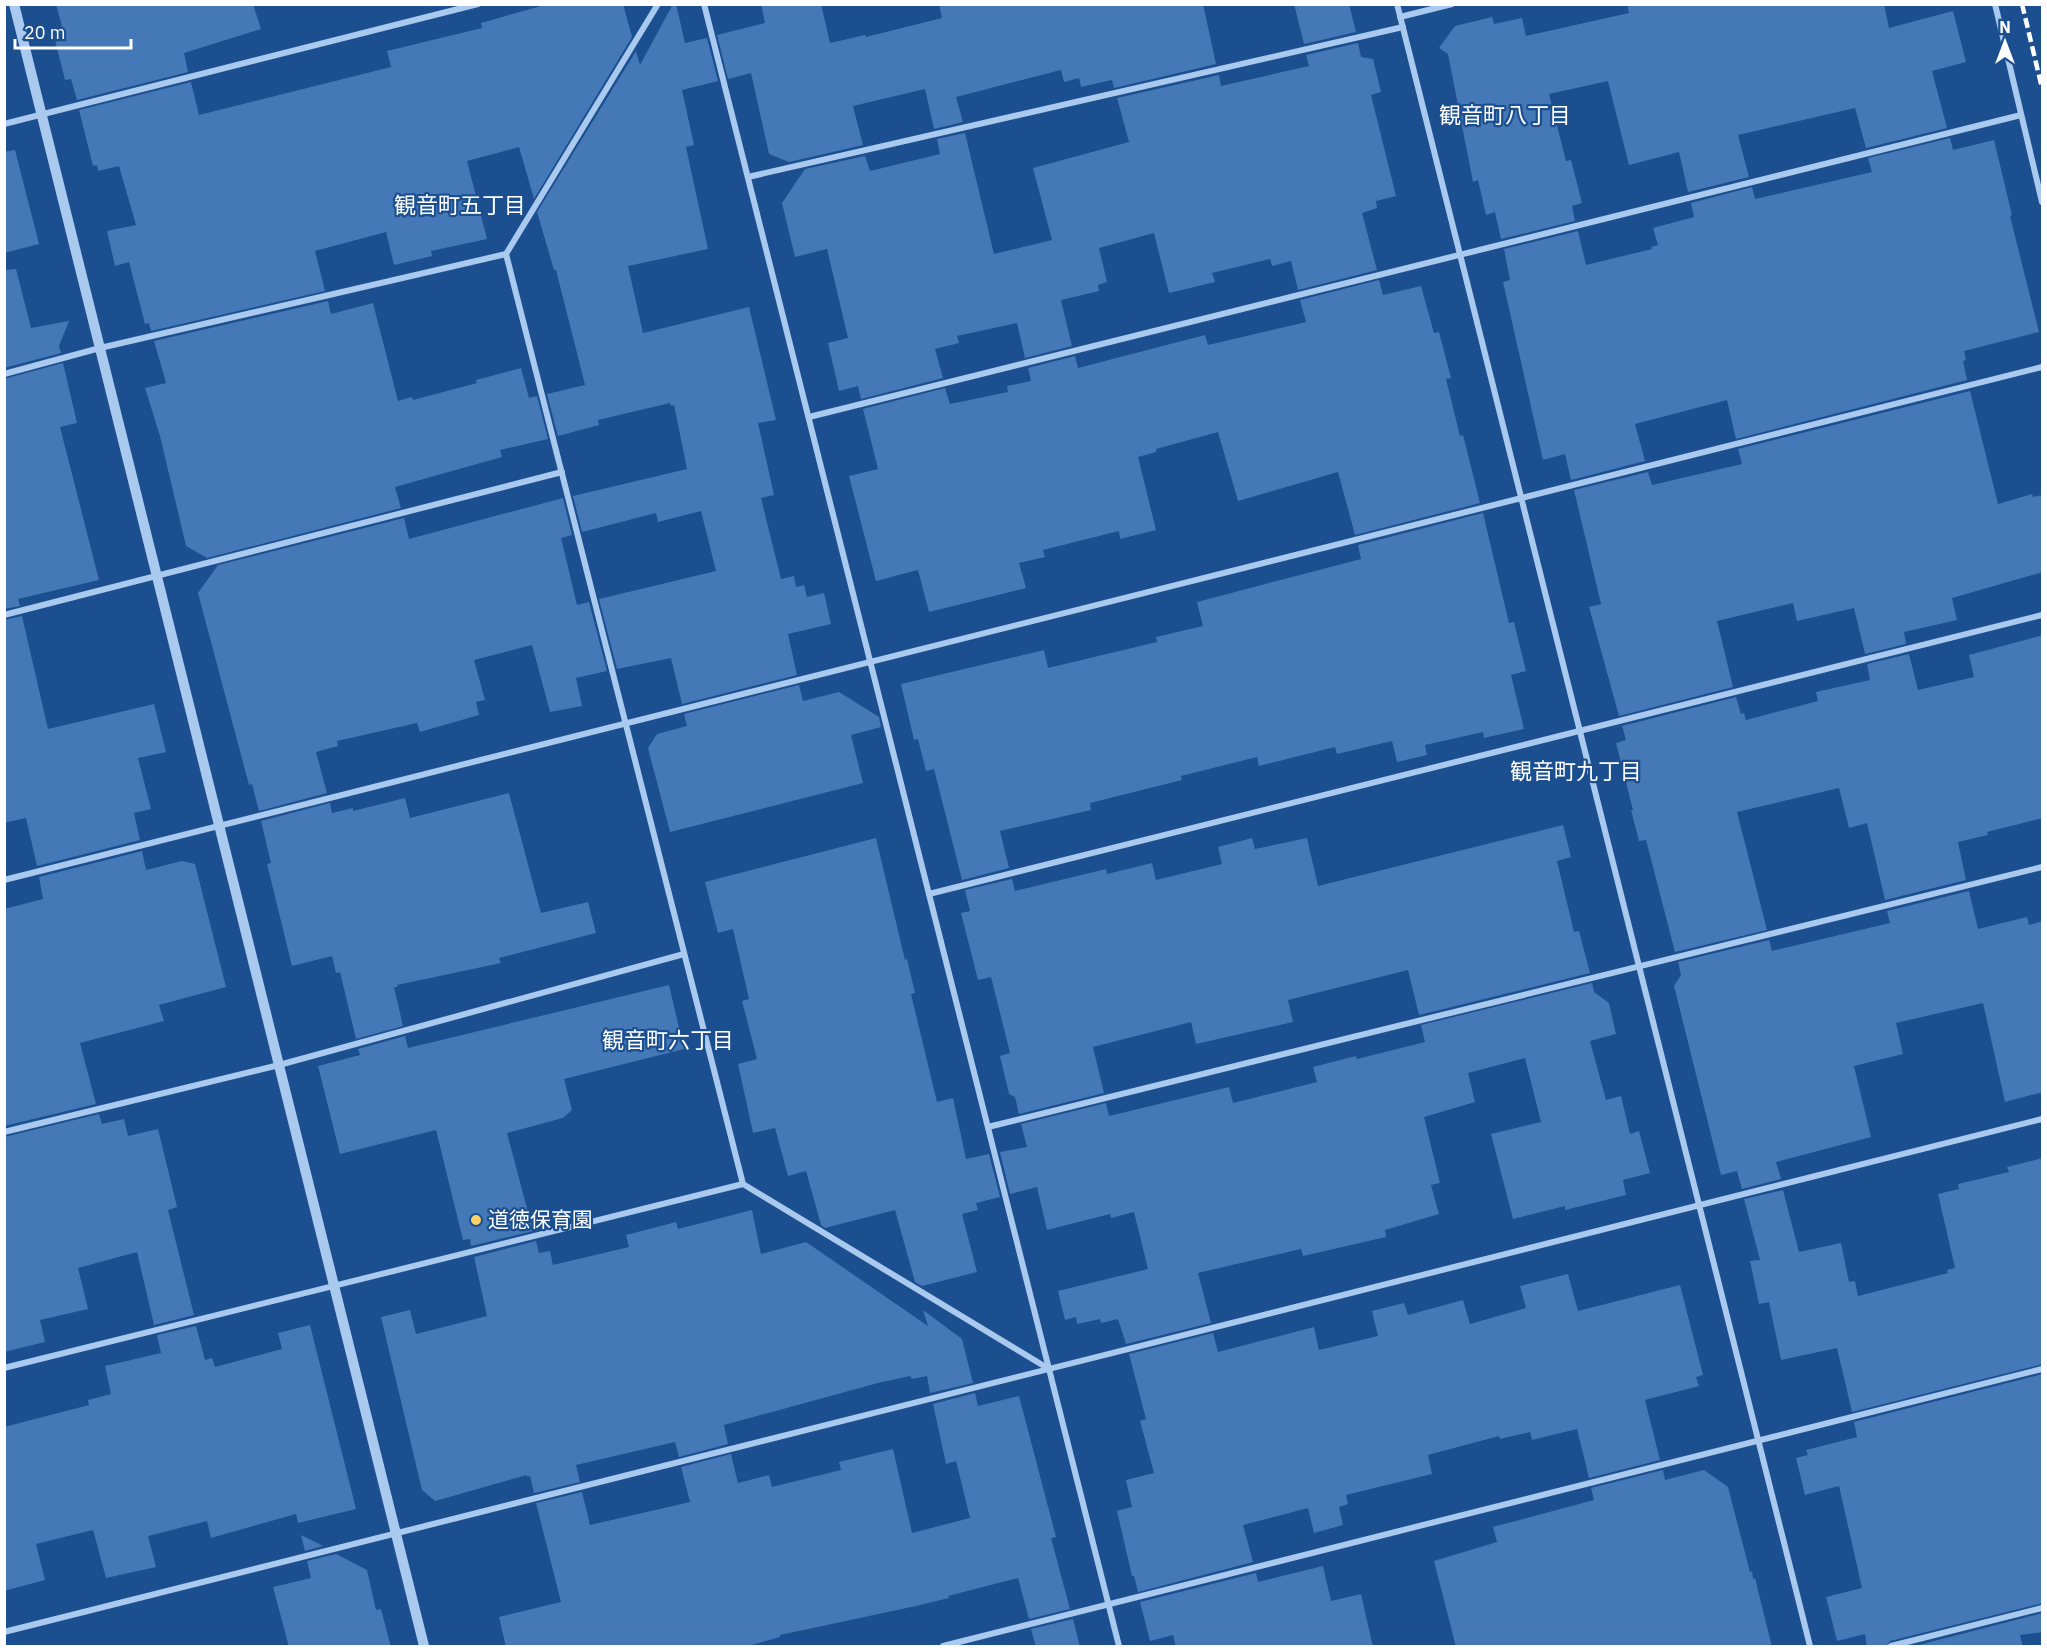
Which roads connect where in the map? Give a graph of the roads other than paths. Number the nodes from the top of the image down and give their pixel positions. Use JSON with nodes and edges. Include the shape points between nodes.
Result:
{"nodes":[{"id":1,"x":14,"y":4,"type":"edge"},
{"id":2,"x":478,"y":4,"type":"edge"},
{"id":3,"x":658,"y":4,"type":"edge"},
{"id":4,"x":704,"y":4,"type":"edge"},
{"id":5,"x":1397,"y":4,"type":"edge"},
{"id":6,"x":1452,"y":4,"type":"edge"},
{"id":7,"x":1995,"y":4,"type":"edge"},
{"id":8,"x":1401,"y":17,"type":"junction"},
{"id":9,"x":1403,"y":27,"type":"junction"},
{"id":10,"x":42,"y":115,"type":"junction"},
{"id":11,"x":2021,"y":115,"type":"junction"},
{"id":12,"x":4,"y":124,"type":"edge"},
{"id":13,"x":748,"y":177,"type":"junction"},
{"id":14,"x":2043,"y":202,"type":"edge"},
{"id":15,"x":506,"y":254,"type":"junction"},
{"id":16,"x":1460,"y":255,"type":"junction"},
{"id":17,"x":100,"y":348,"type":"junction"},
{"id":18,"x":2043,"y":367,"type":"edge"},
{"id":19,"x":4,"y":374,"type":"edge"},
{"id":20,"x":808,"y":417,"type":"junction"},
{"id":21,"x":562,"y":472,"type":"junction"},
{"id":22,"x":1521,"y":498,"type":"junction"},
{"id":23,"x":157,"y":576,"type":"junction"},
{"id":24,"x":4,"y":615,"type":"edge"},
{"id":25,"x":2043,"y":615,"type":"edge"},
{"id":26,"x":870,"y":662,"type":"junction"},
{"id":27,"x":626,"y":723,"type":"junction"},
{"id":28,"x":1580,"y":731,"type":"junction"},
{"id":29,"x":219,"y":825,"type":"junction"},
{"id":30,"x":2043,"y":867,"type":"edge"},
{"id":31,"x":4,"y":880,"type":"edge"},
{"id":32,"x":929,"y":894,"type":"junction"},
{"id":33,"x":684,"y":954,"type":"junction"},
{"id":34,"x":1639,"y":966,"type":"junction"},
{"id":35,"x":279,"y":1065,"type":"junction"},
{"id":36,"x":2043,"y":1119,"type":"edge"},
{"id":37,"x":988,"y":1127,"type":"junction"},
{"id":38,"x":4,"y":1132,"type":"edge"},
{"id":39,"x":743,"y":1184,"type":"junction"},
{"id":40,"x":1699,"y":1205,"type":"junction"},
{"id":41,"x":334,"y":1286,"type":"junction"},
{"id":42,"x":4,"y":1368,"type":"edge"},
{"id":43,"x":1050,"y":1369,"type":"junction"},
{"id":44,"x":2043,"y":1369,"type":"edge"},
{"id":45,"x":1758,"y":1441,"type":"junction"},
{"id":46,"x":396,"y":1534,"type":"junction"},
{"id":47,"x":1109,"y":1604,"type":"junction"},
{"id":48,"x":2043,"y":1608,"type":"edge"},
{"id":49,"x":4,"y":1632,"type":"edge"},
{"id":50,"x":424,"y":1647,"type":"edge"},
{"id":51,"x":943,"y":1647,"type":"edge"},
{"id":52,"x":1119,"y":1647,"type":"edge"},
{"id":53,"x":1810,"y":1647,"type":"edge"},
{"id":54,"x":1891,"y":1647,"type":"edge"}],
"edges":[{"from":1,"to":10,"type":"street"},
{"from":2,"to":10,"type":"street"},
{"from":3,"to":15,"type":"street"},
{"from":4,"to":13,"type":"street"},
{"from":5,"to":8,"type":"street"},
{"from":6,"to":8,"type":"street"},
{"from":7,"to":11,"type":"street"},
{"from":8,"to":9,"type":"street"},
{"from":9,"to":13,"type":"street"},
{"from":9,"to":16,"type":"street"},
{"from":10,"to":12,"type":"street"},
{"from":10,"to":17,"type":"street"},
{"from":11,"to":14,"type":"street"},
{"from":11,"to":16,"type":"street"},
{"from":13,"to":20,"type":"street"},
{"from":15,"to":17,"type":"street"},
{"from":15,"to":21,"type":"street"},
{"from":16,"to":20,"type":"street"},
{"from":16,"to":22,"type":"street"},
{"from":17,"to":19,"type":"street"},
{"from":17,"to":23,"type":"street"},
{"from":18,"to":22,"type":"street"},
{"from":20,"to":26,"type":"street"},
{"from":21,"to":23,"type":"street"},
{"from":21,"to":27,"type":"street"},
{"from":22,"to":26,"type":"street"},
{"from":22,"to":28,"type":"street"},
{"from":23,"to":24,"type":"street"},
{"from":23,"to":29,"type":"street"},
{"from":25,"to":28,"type":"street"},
{"from":26,"to":27,"type":"street"},
{"from":26,"to":32,"type":"street"},
{"from":27,"to":29,"type":"street"},
{"from":27,"to":33,"type":"street"},
{"from":28,"to":32,"type":"street"},
{"from":28,"to":34,"type":"street"},
{"from":29,"to":31,"type":"street"},
{"from":29,"to":35,"type":"street"},
{"from":30,"to":34,"type":"street"},
{"from":32,"to":37,"type":"street"},
{"from":33,"to":35,"type":"street"},
{"from":33,"to":39,"type":"street"},
{"from":34,"to":37,"type":"street"},
{"from":34,"to":40,"type":"street"},
{"from":35,"to":38,"type":"street"},
{"from":35,"to":41,"type":"street"},
{"from":36,"to":40,"type":"street"},
{"from":37,"to":43,"type":"street"},
{"from":39,"to":41,"type":"street"},
{"from":39,"to":43,"type":"street"},
{"from":40,"to":43,"type":"street"},
{"from":40,"to":45,"type":"street"},
{"from":41,"to":42,"type":"street"},
{"from":41,"to":46,"type":"street"},
{"from":43,"to":46,"type":"street"},
{"from":43,"to":47,"type":"street"},
{"from":44,"to":45,"type":"street"},
{"from":45,"to":47,"type":"street"},
{"from":45,"to":53,"type":"street"},
{"from":46,"to":49,"type":"street"},
{"from":46,"to":50,"type":"street"},
{"from":47,"to":51,"type":"street"},
{"from":47,"to":52,"type":"street"},
{"from":48,"to":54,"type":"street"}]}
